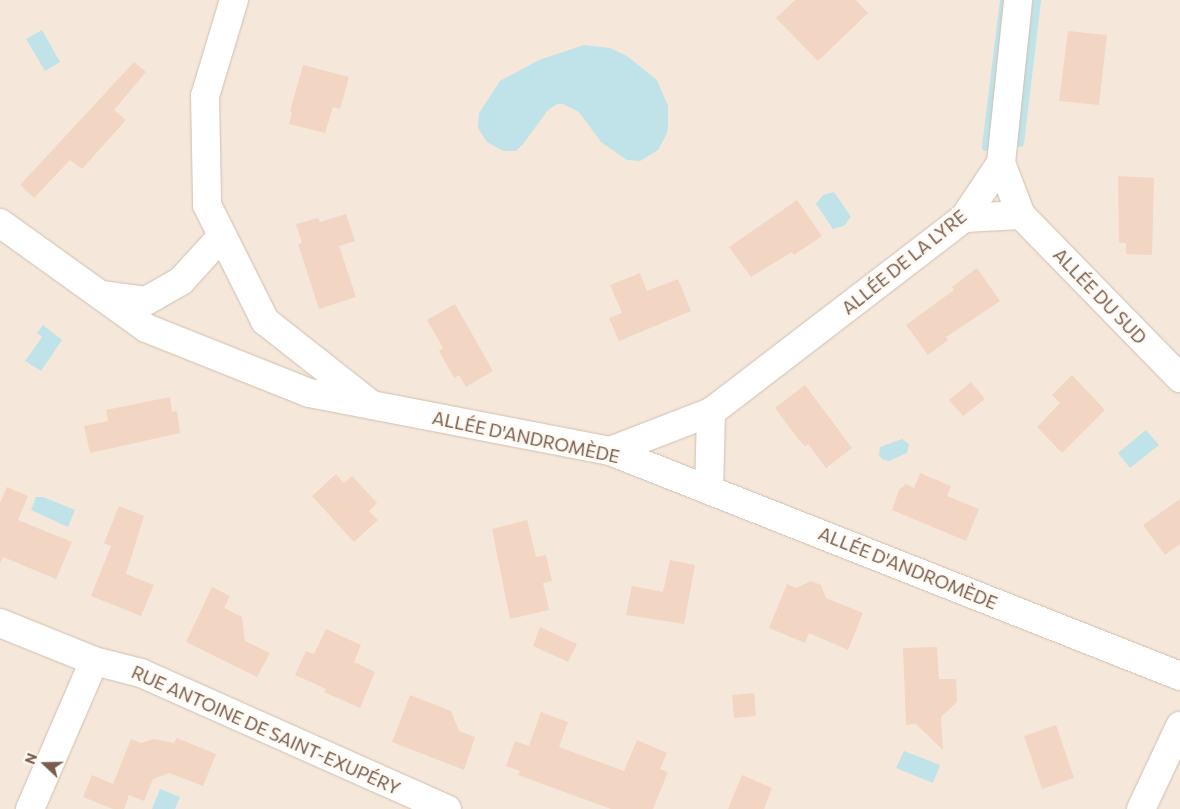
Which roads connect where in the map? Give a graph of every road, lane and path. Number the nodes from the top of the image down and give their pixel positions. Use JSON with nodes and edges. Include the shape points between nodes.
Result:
{"nodes":[{"id":1,"x":234,"y":0,"type":"edge"},
{"id":2,"x":1018,"y":0,"type":"edge"},
{"id":3,"x":1001,"y":163,"type":"junction"},
{"id":4,"x":1021,"y":215,"type":"junction"},
{"id":5,"x":964,"y":218,"type":"junction"},
{"id":6,"x":0,"y":223,"type":"edge"},
{"id":7,"x":222,"y":236,"type":"junction"},
{"id":8,"x":100,"y":295,"type":"junction"},
{"id":9,"x":1180,"y":378,"type":"edge"},
{"id":10,"x":373,"y":406,"type":"junction"},
{"id":11,"x":711,"y":412,"type":"junction"},
{"id":12,"x":610,"y":451,"type":"junction"},
{"id":13,"x":708,"y":490,"type":"junction"},
{"id":14,"x":0,"y":623,"type":"edge"},
{"id":15,"x":94,"y":660,"type":"junction"},
{"id":16,"x":1180,"y":676,"type":"edge"},
{"id":17,"x":1180,"y":726,"type":"edge"},
{"id":18,"x":30,"y":809,"type":"edge"},
{"id":19,"x":447,"y":809,"type":"edge"},
{"id":20,"x":1141,"y":809,"type":"edge"}],
"edges":[{"from":1,"to":7,"type":"street","via":[[205,96],[207,205]]},
{"from":2,"to":3,"type":"street","name":"ALLÉE DE LA LYRE"},
{"from":3,"to":4,"type":"street","name":"ALLÉE DU SUD"},
{"from":3,"to":5,"type":"street","name":"ALLÉE DE LA LYRE"},
{"from":4,"to":5,"type":"street"},
{"from":4,"to":9,"type":"street","name":"ALLÉE DU SUD"},
{"from":5,"to":11,"type":"street","name":"ALLÉE DE LA LYRE"},
{"from":6,"to":8,"type":"street","name":"ALLÉE D'ANDROMÈDE"},
{"from":7,"to":8,"type":"street","via":[[180,281],[146,300]]},
{"from":7,"to":10,"type":"street","via":[[264,321]]},
{"from":8,"to":10,"type":"street","name":"ALLÉE D'ANDROMÈDE","via":[[146,328],[309,394]]},
{"from":10,"to":12,"type":"street","name":"ALLÉE D'ANDROMÈDE"},
{"from":11,"to":12,"type":"street","name":"ALLÉE DE LA LYRE"},
{"from":11,"to":13,"type":"street"},
{"from":12,"to":13,"type":"street","name":"ALLÉE D'ANDROMÈDE"},
{"from":13,"to":16,"type":"street","name":"ALLÉE D'ANDROMÈDE"},
{"from":14,"to":15,"type":"street","name":"RUE ANTOINE DE SAINT-EXUPÉRY"},
{"from":15,"to":18,"type":"street"},
{"from":15,"to":19,"type":"street","name":"RUE ANTOINE DE SAINT-EXUPÉRY","via":[[141,672]]},
{"from":17,"to":20,"type":"street"}]}
